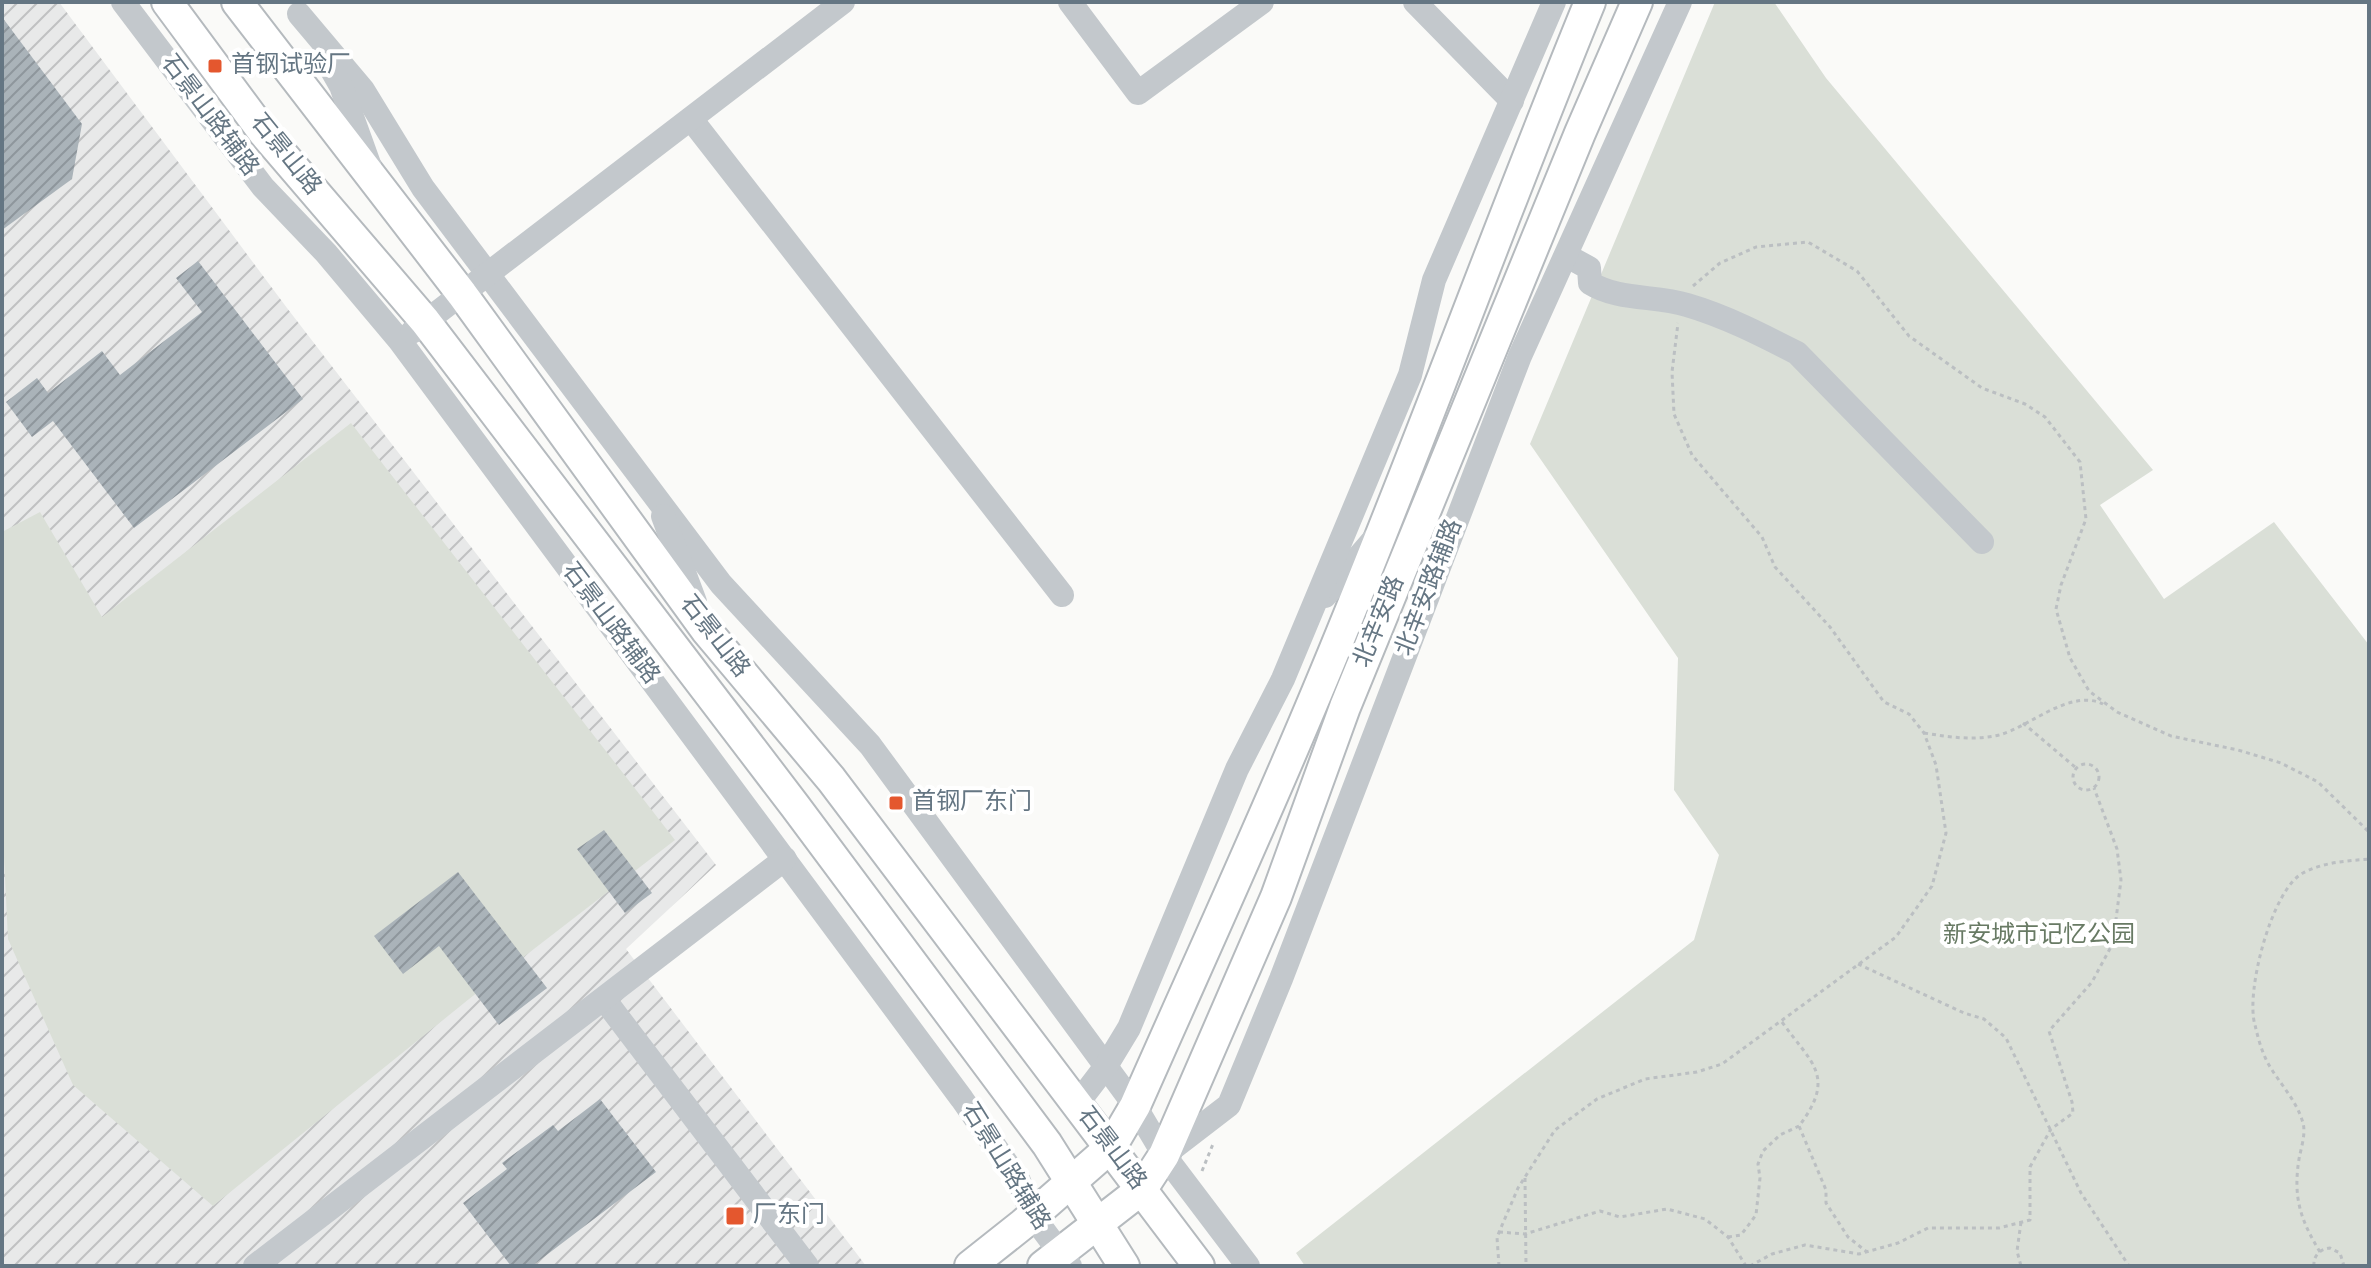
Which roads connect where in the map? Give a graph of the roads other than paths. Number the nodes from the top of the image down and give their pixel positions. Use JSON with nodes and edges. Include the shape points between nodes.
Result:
{"nodes":[{"id":1,"x":123,"y":2,"type":"edge"},
{"id":2,"x":167,"y":2,"type":"edge"},
{"id":3,"x":237,"y":2,"type":"edge"},
{"id":4,"x":843,"y":2,"type":"edge"},
{"id":5,"x":1070,"y":2,"type":"edge"},
{"id":6,"x":1262,"y":2,"type":"edge"},
{"id":7,"x":1415,"y":2,"type":"edge"},
{"id":8,"x":1554,"y":2,"type":"edge"},
{"id":9,"x":1590,"y":2,"type":"edge"},
{"id":10,"x":1637,"y":2,"type":"edge"},
{"id":11,"x":1680,"y":2,"type":"edge"},
{"id":12,"x":294,"y":8,"type":"edge"},
{"id":13,"x":1512,"y":101,"type":"junction"},
{"id":14,"x":691,"y":119,"type":"junction"},
{"id":15,"x":378,"y":186,"type":"junction"},
{"id":16,"x":1567,"y":256,"type":"junction"},
{"id":17,"x":487,"y":275,"type":"junction"},
{"id":18,"x":462,"y":294,"type":"junction"},
{"id":19,"x":425,"y":321,"type":"junction"},
{"id":20,"x":400,"y":341,"type":"junction"},
{"id":21,"x":1520,"y":356,"type":"junction"},
{"id":22,"x":1471,"y":400,"type":"junction"},
{"id":23,"x":659,"y":502,"type":"junction"},
{"id":24,"x":1384,"y":528,"type":"junction"},
{"id":25,"x":1982,"y":542,"type":"dead end"},
{"id":26,"x":1062,"y":595,"type":"dead end"},
{"id":27,"x":1310,"y":612,"type":"junction"},
{"id":28,"x":706,"y":630,"type":"junction"},
{"id":29,"x":785,"y":859,"type":"junction"},
{"id":30,"x":604,"y":999,"type":"junction"},
{"id":31,"x":1106,"y":1066,"type":"junction"},
{"id":32,"x":1077,"y":1104,"type":"junction"},
{"id":33,"x":1135,"y":1106,"type":"junction"},
{"id":34,"x":1111,"y":1147,"type":"junction"},
{"id":35,"x":1164,"y":1155,"type":"junction"},
{"id":36,"x":1072,"y":1182,"type":"junction"},
{"id":37,"x":1142,"y":1189,"type":"junction"},
{"id":38,"x":1032,"y":1215,"type":"junction"},
{"id":39,"x":1099,"y":1224,"type":"junction"},
{"id":40,"x":1058,"y":1261,"type":"edge"},
{"id":41,"x":255,"y":1266,"type":"edge"},
{"id":42,"x":807,"y":1266,"type":"edge"},
{"id":43,"x":970,"y":1266,"type":"edge"},
{"id":44,"x":1124,"y":1266,"type":"edge"},
{"id":45,"x":1199,"y":1266,"type":"edge"},
{"id":46,"x":1248,"y":1266,"type":"edge"}],
"edges":[{"from":1,"to":20,"type":"street","name":"石景山路辅路","via":[[263,187]]},
{"from":2,"to":19,"type":"main road","name":"石景山路","via":[[264,133]]},
{"from":3,"to":15,"type":"main road","name":"石景山路"},
{"from":4,"to":14,"type":"street"},
{"from":5,"to":6,"type":"street","via":[[1138,93]]},
{"from":7,"to":13,"type":"street"},
{"from":8,"to":13,"type":"street"},
{"from":9,"to":24,"type":"main road","name":"北辛安路"},
{"from":10,"to":22,"type":"main road","name":"北辛安路"},
{"from":11,"to":16,"type":"street","name":"北辛安路辅路"},
{"from":12,"to":15,"type":"street","via":[[341,86]]},
{"from":12,"to":17,"type":"street","via":[[363,90],[423,188]]},
{"from":13,"to":27,"type":"street","via":[[1434,280],[1410,375]]},
{"from":14,"to":17,"type":"street"},
{"from":14,"to":26,"type":"street"},
{"from":15,"to":18,"type":"main road","name":"石景山路"},
{"from":16,"to":21,"type":"street","name":"北辛安路辅路"},
{"from":16,"to":25,"type":"street","via":[[1589,268],[1590,283],[1604,291],[1686,304],[1797,353]]},
{"from":17,"to":18,"type":"street"},
{"from":17,"to":23,"type":"street"},
{"from":18,"to":19,"type":"street"},
{"from":18,"to":28,"type":"main road","name":"石景山路"},
{"from":19,"to":20,"type":"street"},
{"from":19,"to":36,"type":"main road","name":"石景山路","via":[[795,806]]},
{"from":20,"to":29,"type":"street","name":"石景山路辅路"},
{"from":21,"to":22,"type":"street"},
{"from":21,"to":35,"type":"street","name":"北辛安路辅路","via":[[1229,1105]]},
{"from":22,"to":35,"type":"main road","name":"北辛安路","via":[[1345,707],[1276,897]]},
{"from":23,"to":28,"type":"street"},
{"from":23,"to":31,"type":"street","via":[[721,584],[870,745]]},
{"from":24,"to":27,"type":"street"},
{"from":24,"to":33,"type":"main road","name":"北辛安路"},
{"from":27,"to":31,"type":"street","via":[[1237,769],[1129,1028]]},
{"from":28,"to":32,"type":"main road","name":"石景山路","via":[[831,779]]},
{"from":29,"to":30,"type":"street"},
{"from":29,"to":38,"type":"street","name":"石景山路辅路","via":[[1019,1181]]},
{"from":30,"to":41,"type":"street"},
{"from":30,"to":42,"type":"street"},
{"from":31,"to":32,"type":"street"},
{"from":31,"to":33,"type":"street"},
{"from":32,"to":34,"type":"main road","name":"石景山路"},
{"from":33,"to":34,"type":"main road","name":"北辛安路"},
{"from":33,"to":35,"type":"street"},
{"from":34,"to":36,"type":"main road","name":"北辛安路"},
{"from":34,"to":37,"type":"main road","name":"石景山路"},
{"from":35,"to":37,"type":"main road","name":"北辛安路"},
{"from":35,"to":46,"type":"street"},
{"from":36,"to":38,"type":"main road","name":"北辛安路"},
{"from":36,"to":39,"type":"main road","name":"石景山路"},
{"from":37,"to":39,"type":"main road","name":"北辛安路"},
{"from":37,"to":45,"type":"main road","name":"石景山路"},
{"from":38,"to":40,"type":"street","name":"石景山路辅路"},
{"from":38,"to":43,"type":"main road","name":"北辛安路"},
{"from":39,"to":40,"type":"main road","name":"北辛安路"},
{"from":39,"to":44,"type":"main road","name":"石景山路"}]}
